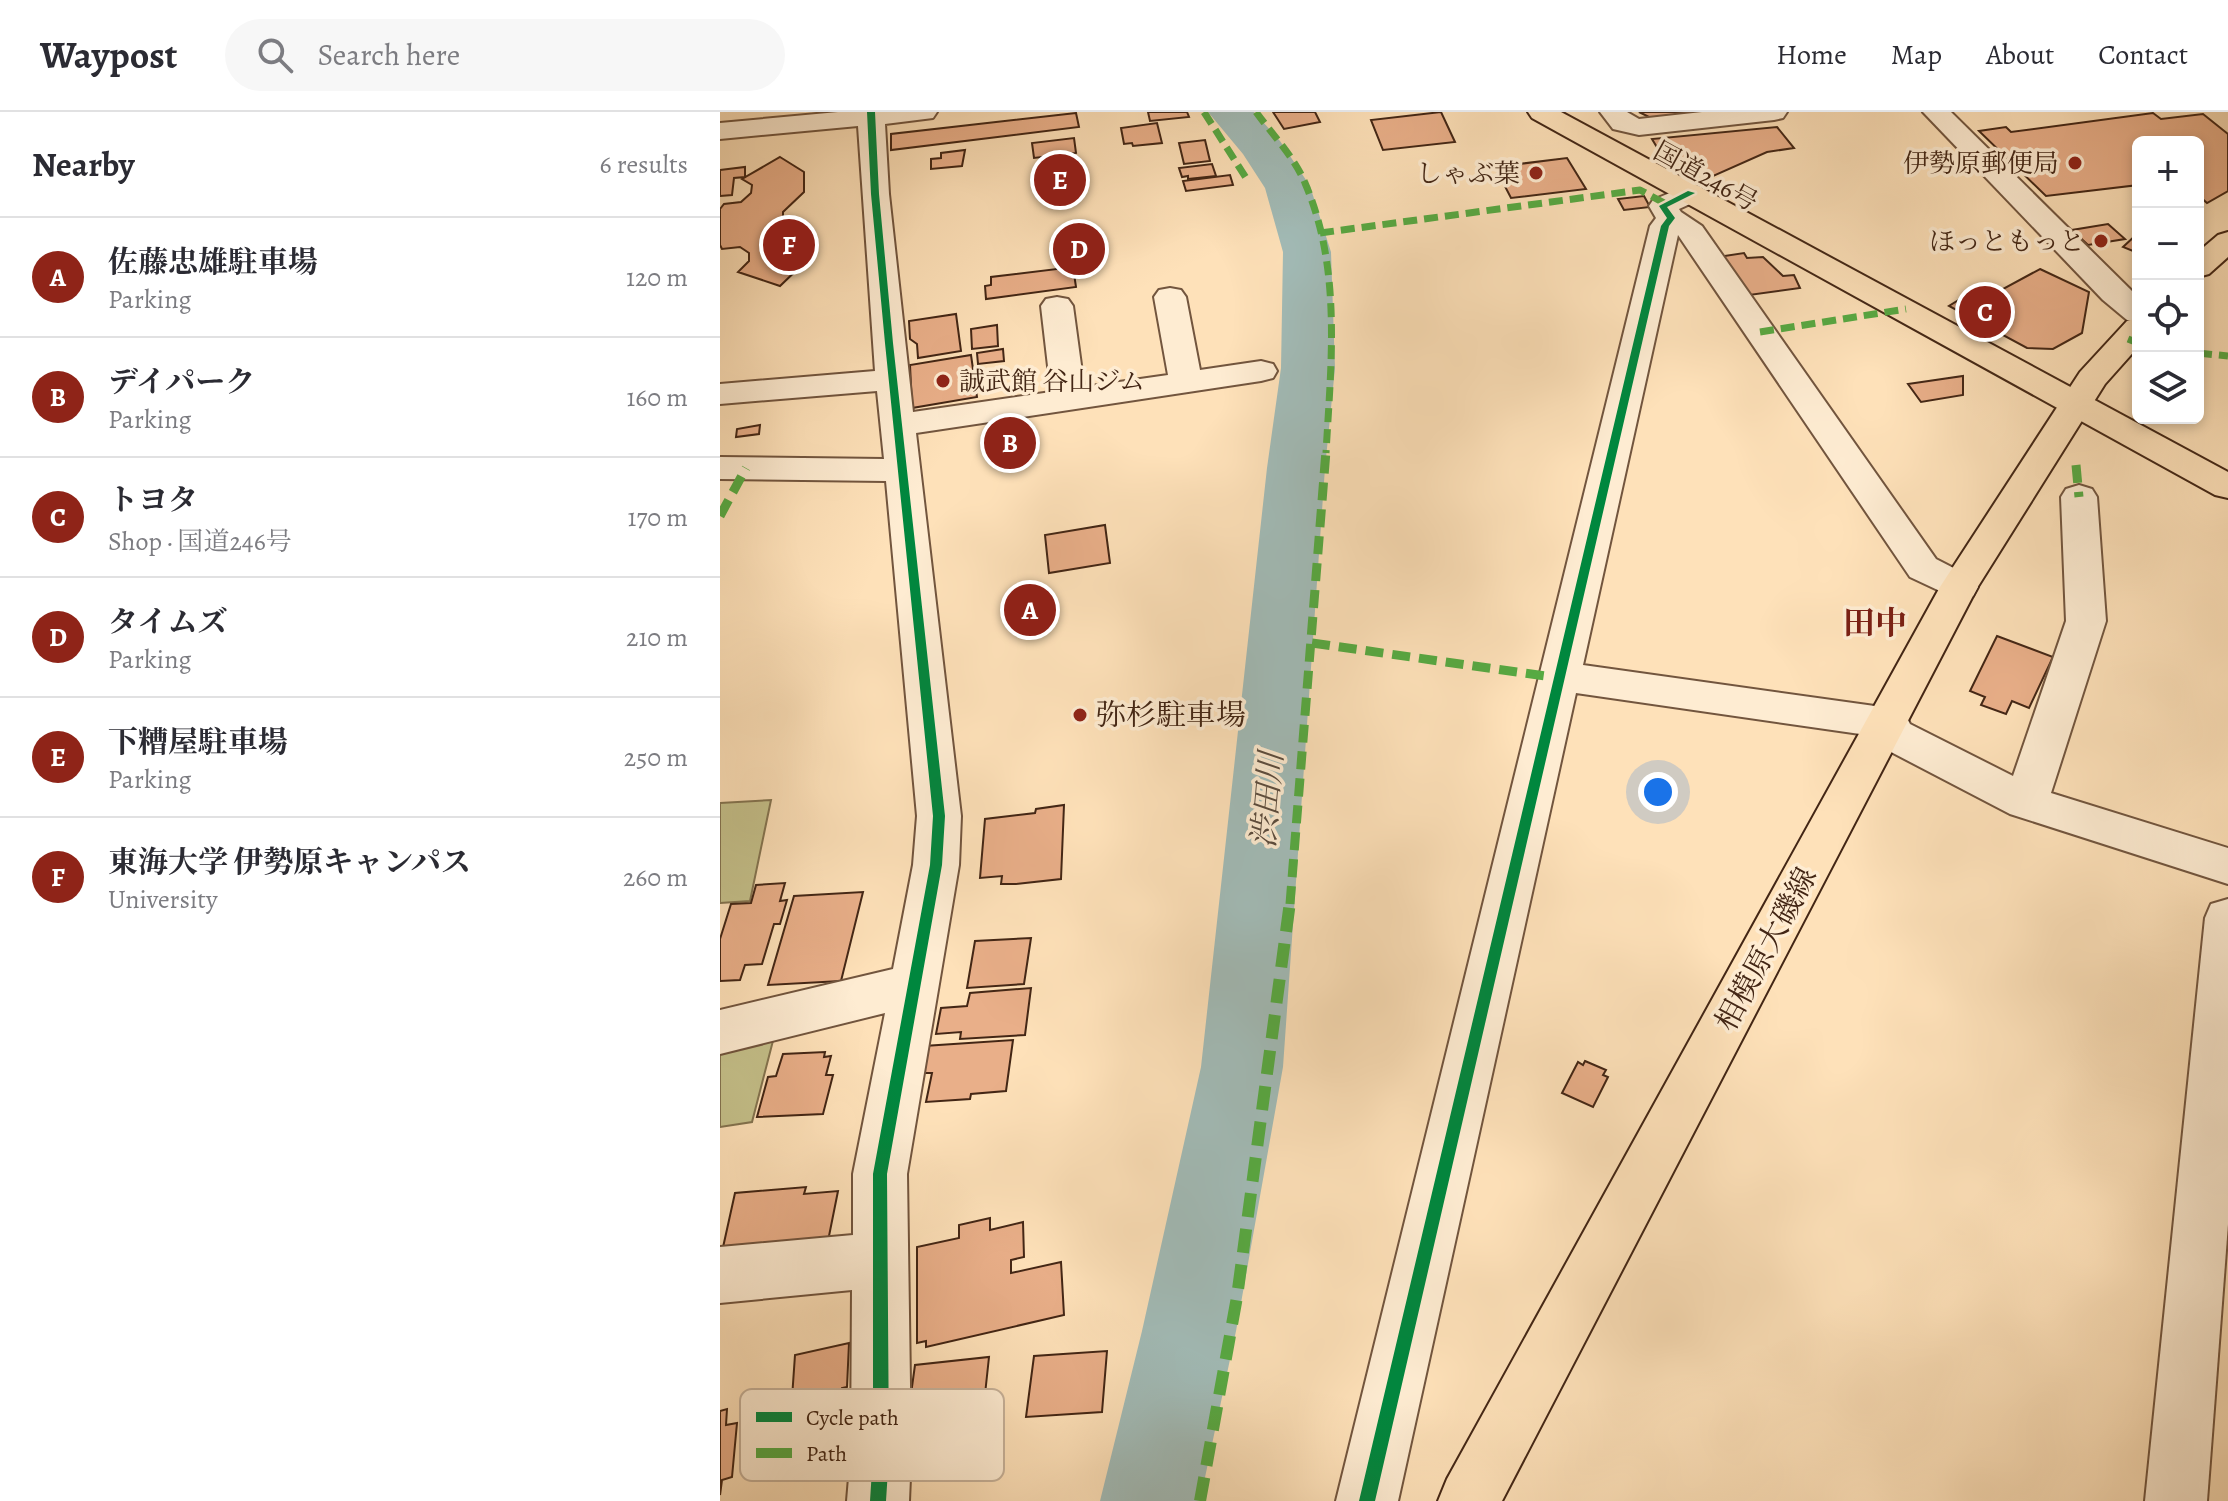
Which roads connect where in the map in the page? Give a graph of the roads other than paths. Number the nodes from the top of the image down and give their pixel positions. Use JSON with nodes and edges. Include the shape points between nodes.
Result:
{"nodes":[{"id":1,"x":924,"y":112,"type":"edge"},
{"id":2,"x":1541,"y":112,"type":"edge"},
{"id":3,"x":1774,"y":112,"type":"edge"},
{"id":4,"x":1936,"y":112,"type":"edge"},
{"id":5,"x":872,"y":115,"type":"edge"},
{"id":6,"x":1622,"y":119,"type":"edge"},
{"id":7,"x":720,"y":131,"type":"edge"},
{"id":8,"x":720,"y":140,"type":"edge"},
{"id":9,"x":1601,"y":144,"type":"junction"},
{"id":10,"x":1681,"y":206,"type":"junction"},
{"id":11,"x":2228,"y":241,"type":"edge"},
{"id":12,"x":2204,"y":263,"type":"edge"},
{"id":13,"x":1170,"y":297,"type":"dead end"},
{"id":14,"x":1057,"y":306,"type":"dead end"},
{"id":15,"x":2132,"y":308,"type":"edge"},
{"id":16,"x":2132,"y":335,"type":"edge"},
{"id":17,"x":1261,"y":371,"type":"dead end"},
{"id":18,"x":892,"y":379,"type":"junction"},
{"id":19,"x":1186,"y":382,"type":"junction"},
{"id":20,"x":720,"y":394,"type":"edge"},
{"id":21,"x":1069,"y":399,"type":"junction"},
{"id":22,"x":2077,"y":405,"type":"junction"},
{"id":23,"x":900,"y":448,"type":"junction"},
{"id":24,"x":720,"y":468,"type":"edge"},
{"id":25,"x":2228,"y":487,"type":"edge"},
{"id":26,"x":2079,"y":497,"type":"dead end"},
{"id":27,"x":1959,"y":587,"type":"junction"},
{"id":28,"x":1560,"y":676,"type":"junction"},
{"id":29,"x":1887,"y":726,"type":"junction"},
{"id":30,"x":2026,"y":802,"type":"junction"},
{"id":31,"x":2228,"y":866,"type":"edge"},
{"id":32,"x":2228,"y":918,"type":"edge"},
{"id":33,"x":913,"y":985,"type":"junction"},
{"id":34,"x":720,"y":1032,"type":"edge"},
{"id":35,"x":882,"y":1260,"type":"junction"},
{"id":36,"x":720,"y":1275,"type":"edge"},
{"id":37,"x":880,"y":1389,"type":"edge"},
{"id":38,"x":878,"y":1481,"type":"edge"},
{"id":39,"x":878,"y":1501,"type":"edge"},
{"id":40,"x":1367,"y":1501,"type":"edge"},
{"id":41,"x":1469,"y":1501,"type":"edge"},
{"id":42,"x":2176,"y":1501,"type":"edge"}],
"edges":[{"from":1,"to":5,"type":"street"},
{"from":2,"to":9,"type":"main road","name":"国道246号"},
{"from":3,"to":6,"type":"street"},
{"from":4,"to":15,"type":"street"},
{"from":5,"to":7,"type":"street"},
{"from":5,"to":8,"type":"street","via":[[830,127]]},
{"from":5,"to":18,"type":"street"},
{"from":6,"to":9,"type":"street","via":[[1624,133]]},
{"from":9,"to":10,"type":"main road","name":"国道246号"},
{"from":10,"to":22,"type":"main road","name":"国道246号"},
{"from":10,"to":27,"type":"street","via":[[1692,232],[1923,568]]},
{"from":10,"to":28,"type":"street","via":[[1665,226]]},
{"from":11,"to":12,"type":"main road"},
{"from":13,"to":19,"type":"street"},
{"from":14,"to":21,"type":"street"},
{"from":16,"to":22,"type":"main road","name":"相模原大磯線","via":[[2092,379]]},
{"from":17,"to":19,"type":"street"},
{"from":18,"to":20,"type":"street"},
{"from":18,"to":23,"type":"street"},
{"from":19,"to":21,"type":"street"},
{"from":21,"to":23,"type":"street"},
{"from":22,"to":25,"type":"main road","name":"国道246号"},
{"from":22,"to":27,"type":"main road","name":"相模原大磯線"},
{"from":23,"to":24,"type":"street"},
{"from":23,"to":33,"type":"street","via":[[939,816],[936,865]]},
{"from":26,"to":30,"type":"street","via":[[2086,621]]},
{"from":27,"to":29,"type":"main road","name":"相模原大磯線"},
{"from":28,"to":29,"type":"street"},
{"from":28,"to":40,"type":"street"},
{"from":29,"to":30,"type":"street","via":[[1981,782]]},
{"from":29,"to":41,"type":"main road","name":"相模原大磯線"},
{"from":30,"to":31,"type":"street"},
{"from":32,"to":42,"type":"street"},
{"from":33,"to":34,"type":"street"},
{"from":33,"to":35,"type":"street","via":[[880,1174]]},
{"from":35,"to":36,"type":"street"},
{"from":35,"to":37,"type":"street"},
{"from":38,"to":39,"type":"street"}]}
